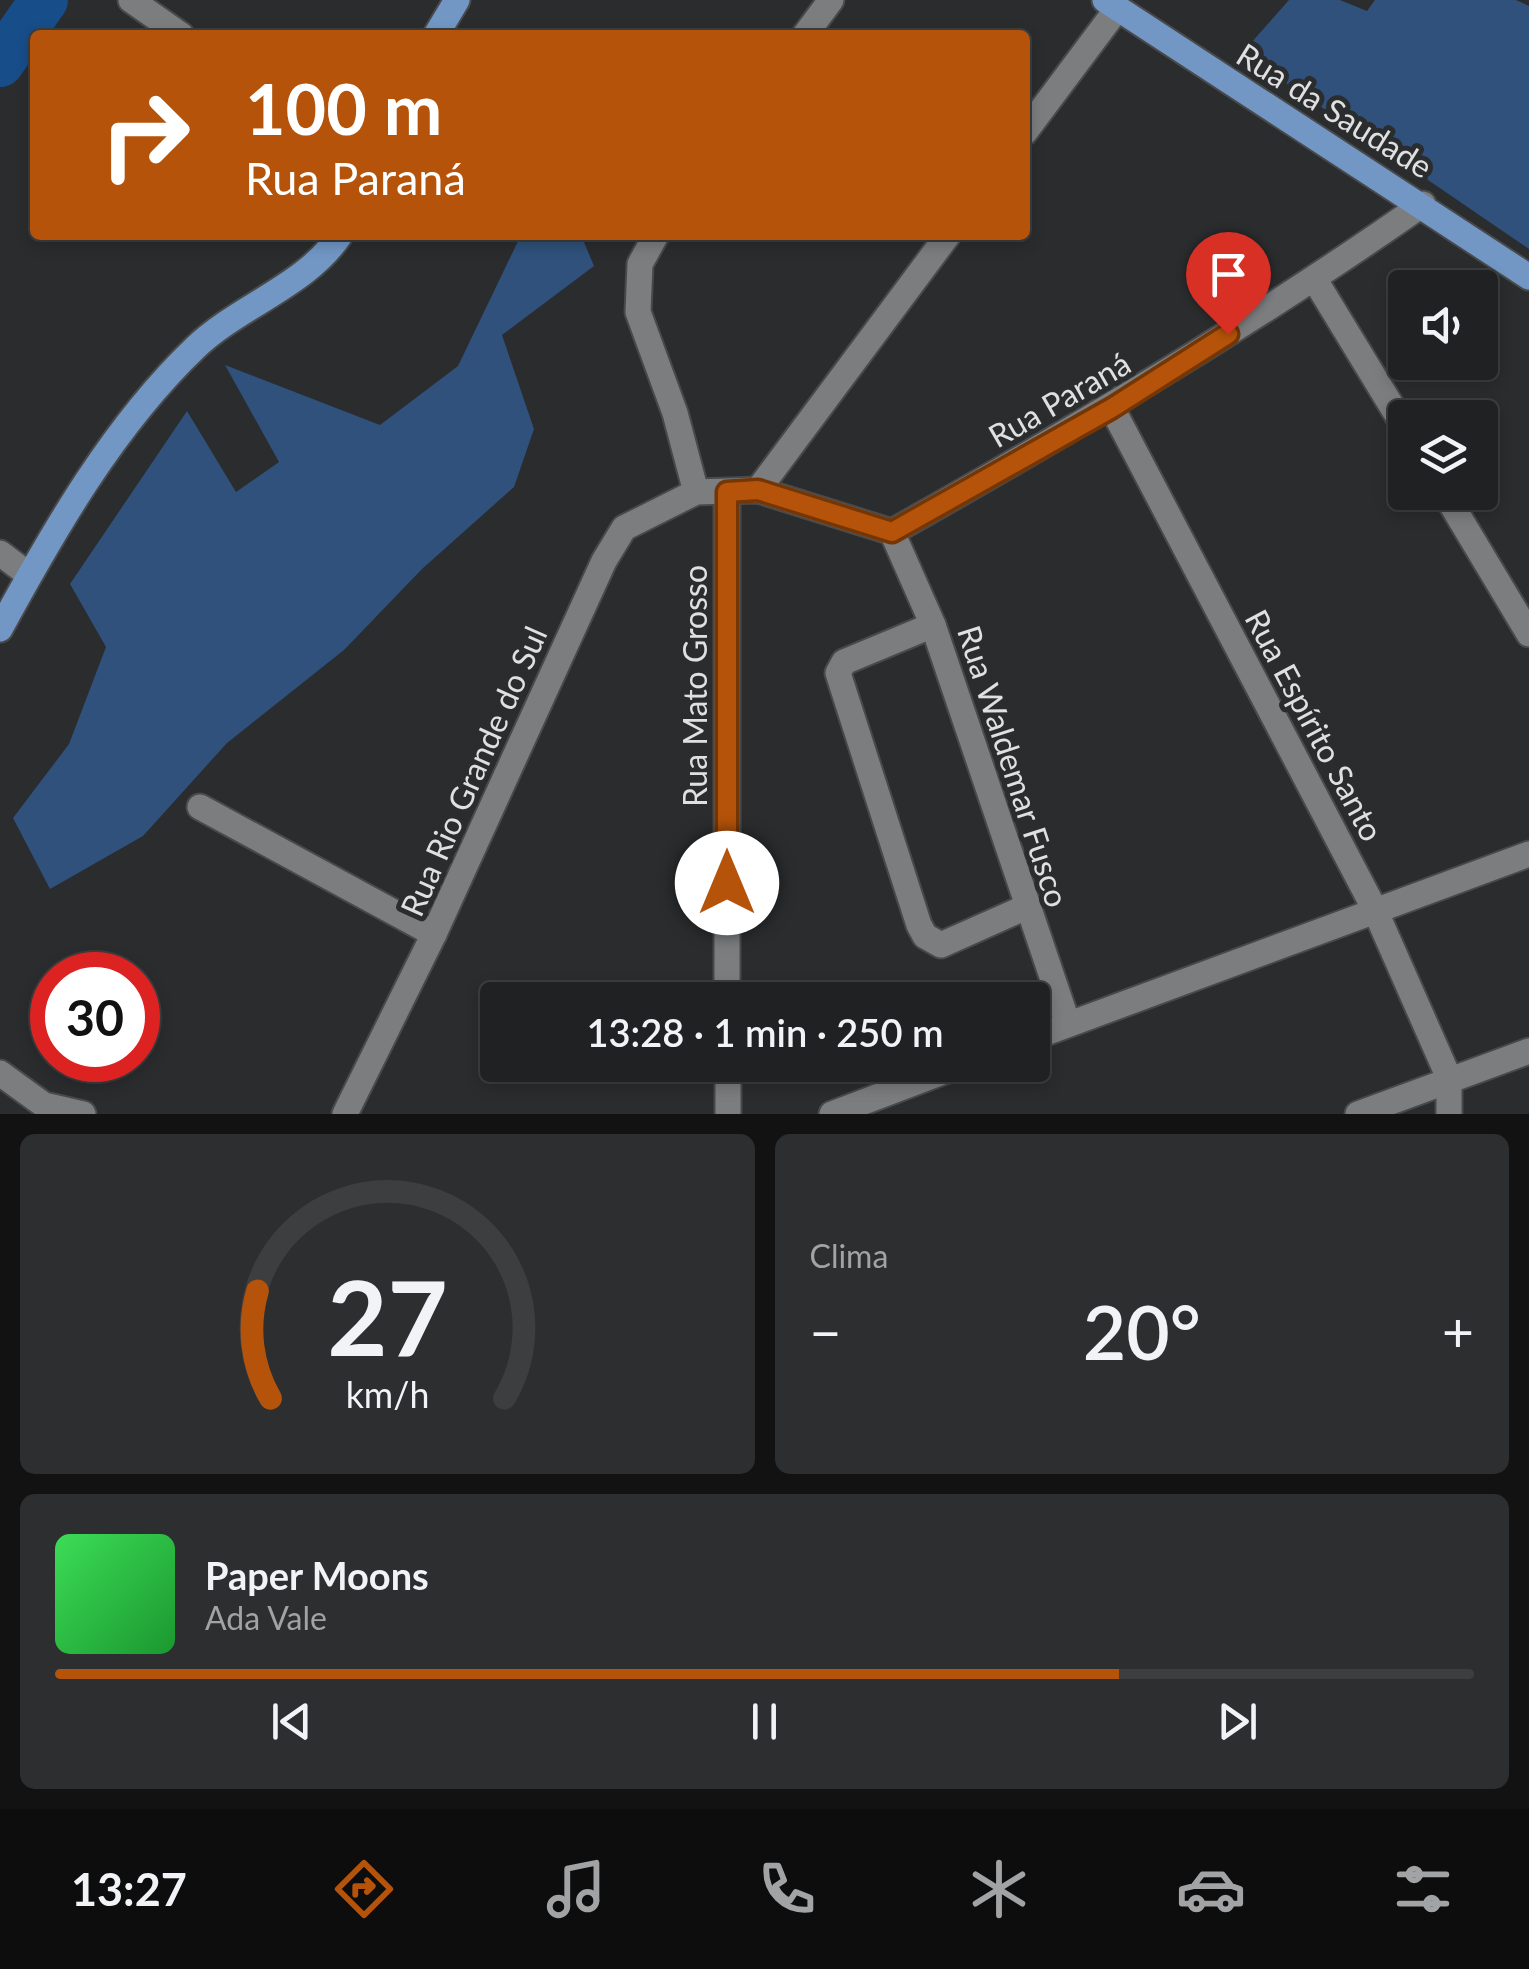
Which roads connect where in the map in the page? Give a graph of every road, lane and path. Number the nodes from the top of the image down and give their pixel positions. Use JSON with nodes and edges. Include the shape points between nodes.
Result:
{"nodes":[{"id":1,"x":132,"y":0,"type":"edge"},
{"id":2,"x":458,"y":0,"type":"edge"},
{"id":3,"x":831,"y":0,"type":"edge"},
{"id":4,"x":1111,"y":5,"type":"edge"},
{"id":5,"x":174,"y":30,"type":"edge"},
{"id":6,"x":439,"y":30,"type":"edge"},
{"id":7,"x":809,"y":30,"type":"edge"},
{"id":8,"x":1030,"y":125,"type":"edge"},
{"id":9,"x":1423,"y":204,"type":"junction"},
{"id":10,"x":335,"y":240,"type":"edge"},
{"id":11,"x":653,"y":240,"type":"edge"},
{"id":12,"x":944,"y":240,"type":"edge"},
{"id":13,"x":1529,"y":276,"type":"edge"},
{"id":14,"x":1315,"y":280,"type":"junction"},
{"id":15,"x":1388,"y":400,"type":"edge"},
{"id":16,"x":1112,"y":408,"type":"junction"},
{"id":17,"x":758,"y":490,"type":"junction"},
{"id":18,"x":696,"y":492,"type":"junction"},
{"id":19,"x":727,"y":492,"type":"junction"},
{"id":20,"x":1455,"y":510,"type":"edge"},
{"id":21,"x":892,"y":532,"type":"junction"},
{"id":22,"x":0,"y":553,"type":"edge"},
{"id":23,"x":30,"y":574,"type":"junction"},
{"id":24,"x":934,"y":625,"type":"junction"},
{"id":25,"x":0,"y":629,"type":"edge"},
{"id":26,"x":1529,"y":634,"type":"edge"},
{"id":27,"x":200,"y":807,"type":"dead end"},
{"id":28,"x":1529,"y":854,"type":"edge"},
{"id":29,"x":1026,"y":907,"type":"junction"},
{"id":30,"x":1375,"y":910,"type":"junction"},
{"id":31,"x":434,"y":934,"type":"junction"},
{"id":32,"x":728,"y":982,"type":"edge"},
{"id":33,"x":1068,"y":1024,"type":"junction"},
{"id":34,"x":1050,"y":1031,"type":"edge"},
{"id":35,"x":1529,"y":1051,"type":"edge"},
{"id":36,"x":0,"y":1073,"type":"edge"},
{"id":37,"x":1449,"y":1078,"type":"junction"},
{"id":38,"x":728,"y":1082,"type":"edge"},
{"id":39,"x":916,"y":1082,"type":"edge"},
{"id":40,"x":48,"y":1109,"type":"edge"},
{"id":41,"x":84,"y":1114,"type":"edge"},
{"id":42,"x":345,"y":1114,"type":"edge"},
{"id":43,"x":728,"y":1114,"type":"edge"},
{"id":44,"x":832,"y":1114,"type":"edge"},
{"id":45,"x":1358,"y":1114,"type":"edge"},
{"id":46,"x":1450,"y":1114,"type":"edge"}],
"edges":[{"from":1,"to":5,"type":"street"},
{"from":2,"to":6,"type":"main road"},
{"from":3,"to":7,"type":"street"},
{"from":4,"to":8,"type":"street"},
{"from":4,"to":9,"type":"main road","name":"Rua da Saudade"},
{"from":9,"to":13,"type":"main road","name":"Rua da Saudade"},
{"from":9,"to":14,"type":"street","name":"Rua Paraná"},
{"from":10,"to":23,"type":"main road","via":[[200,343],[161,382]]},
{"from":11,"to":18,"type":"street","via":[[640,264],[638,312]]},
{"from":12,"to":17,"type":"street"},
{"from":14,"to":15,"type":"street"},
{"from":14,"to":16,"type":"street","name":"Rua Paraná"},
{"from":16,"to":21,"type":"street","name":"Rua Paraná"},
{"from":16,"to":30,"type":"street","name":"Rua Espírito Santo"},
{"from":17,"to":19,"type":"street"},
{"from":17,"to":21,"type":"street"},
{"from":18,"to":19,"type":"street"},
{"from":18,"to":31,"type":"street","name":"Rua Rio Grande do Sul","via":[[624,528],[604,561]]},
{"from":19,"to":32,"type":"street","name":"Rua Mato Grosso"},
{"from":20,"to":26,"type":"street"},
{"from":21,"to":24,"type":"street","name":"Rua Waldemar Fusco"},
{"from":22,"to":23,"type":"street"},
{"from":23,"to":25,"type":"main road"},
{"from":24,"to":29,"type":"street","name":"Rua Waldemar Fusco"},
{"from":24,"to":29,"type":"street","via":[[844,662],[838,673],[919,925],[941,945]]},
{"from":27,"to":31,"type":"street"},
{"from":28,"to":30,"type":"street"},
{"from":29,"to":33,"type":"street","name":"Rua Waldemar Fusco"},
{"from":30,"to":33,"type":"street"},
{"from":30,"to":37,"type":"street","name":"Rua Espírito Santo"},
{"from":31,"to":42,"type":"street","name":"Rua Rio Grande do Sul"},
{"from":33,"to":34,"type":"street"},
{"from":35,"to":37,"type":"street"},
{"from":36,"to":40,"type":"street"},
{"from":37,"to":45,"type":"street"},
{"from":37,"to":46,"type":"street"},
{"from":38,"to":43,"type":"street"},
{"from":39,"to":44,"type":"street"},
{"from":40,"to":41,"type":"street"}]}
